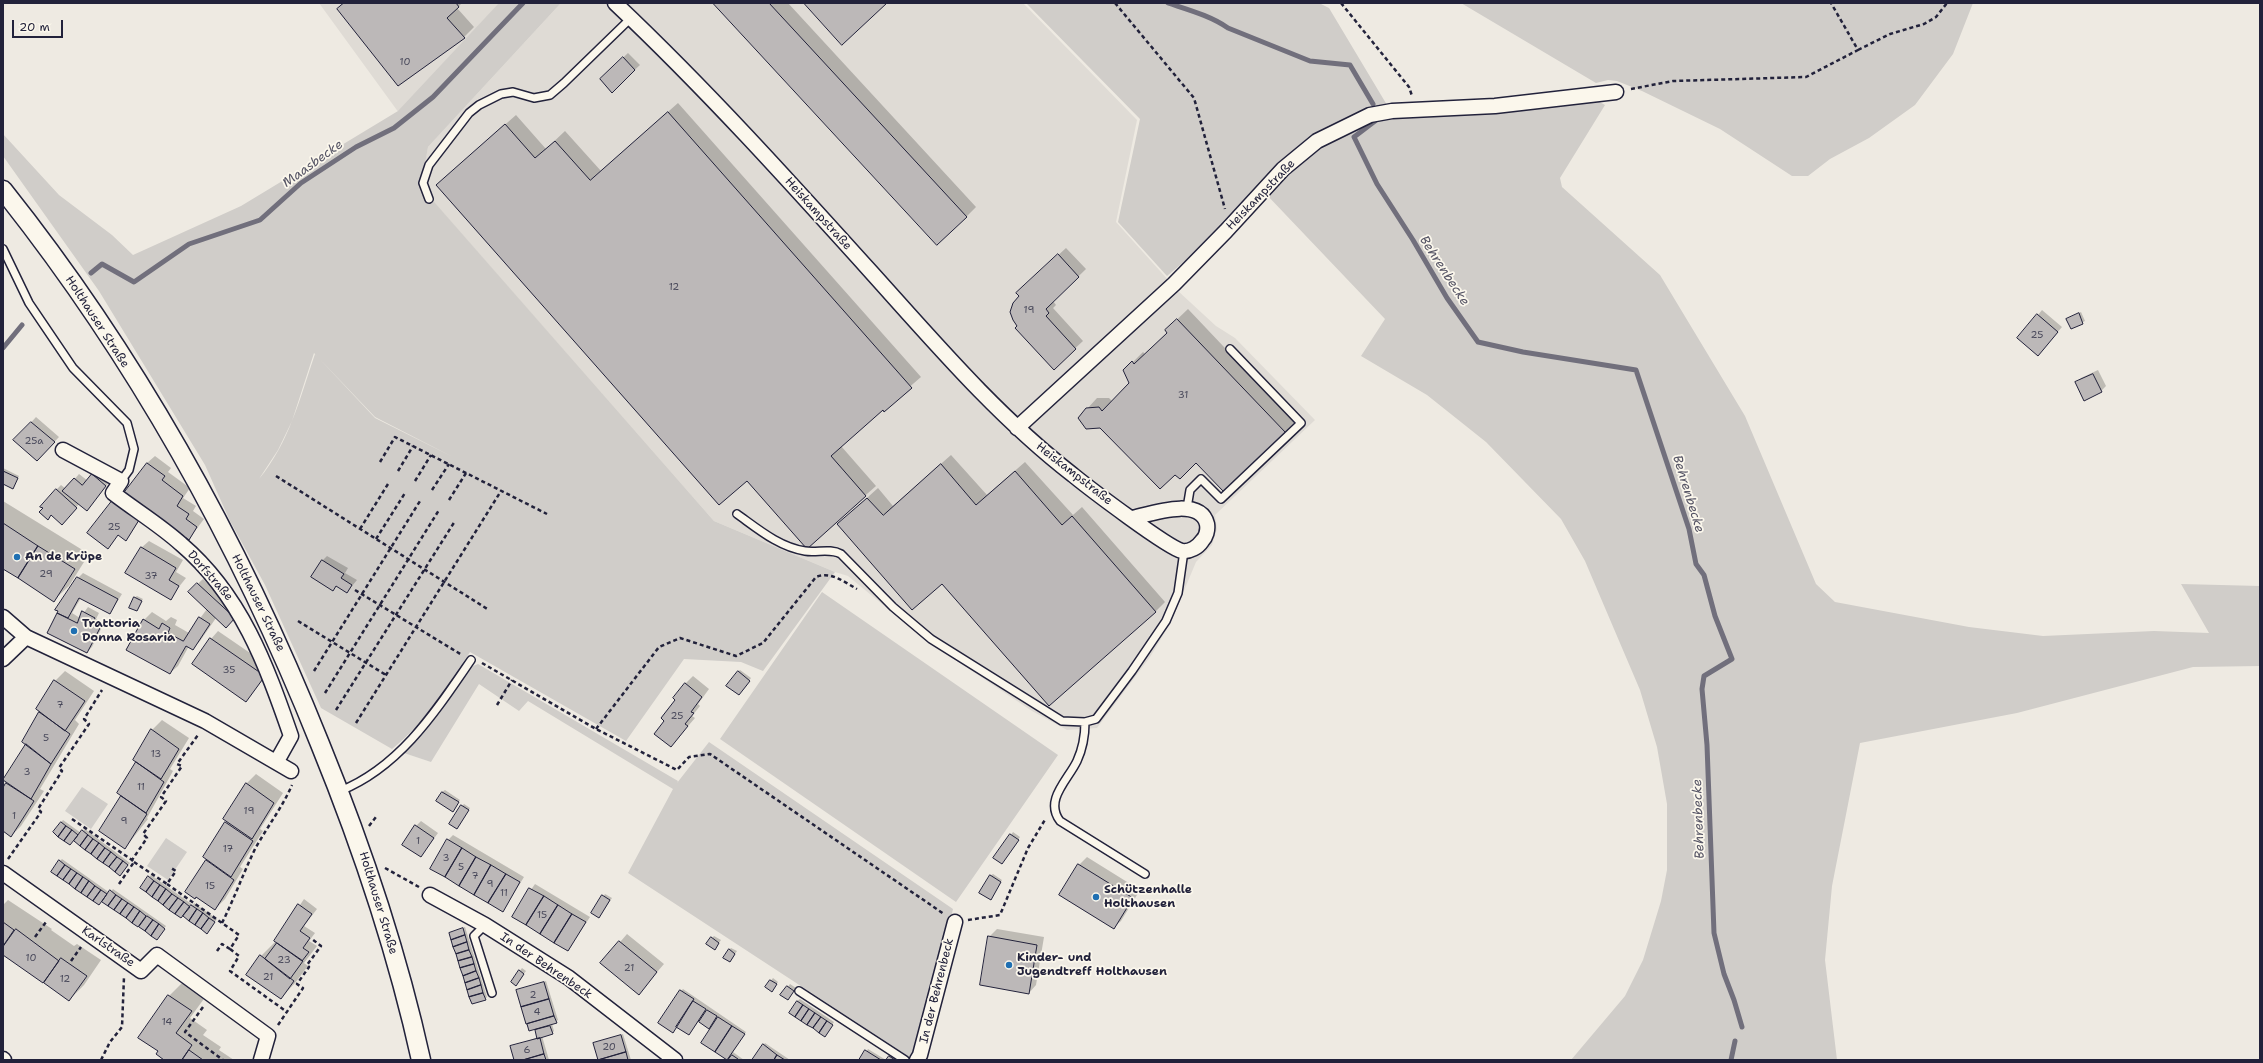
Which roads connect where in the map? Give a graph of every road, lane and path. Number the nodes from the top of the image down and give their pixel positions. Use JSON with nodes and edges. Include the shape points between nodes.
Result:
{"nodes":[{"id":1,"x":615,"y":3,"type":"edge"},
{"id":2,"x":1115,"y":3,"type":"edge"},
{"id":3,"x":1341,"y":3,"type":"edge"},
{"id":4,"x":1831,"y":3,"type":"edge"},
{"id":5,"x":1948,"y":3,"type":"edge"},
{"id":6,"x":631,"y":18,"type":"junction"},
{"id":7,"x":1858,"y":50,"type":"junction"},
{"id":8,"x":1616,"y":92,"type":"joint"},
{"id":9,"x":1417,"y":109,"type":"junction"},
{"id":10,"x":3,"y":190,"type":"edge"},
{"id":11,"x":429,"y":199,"type":"dead end"},
{"id":12,"x":1230,"y":226,"type":"junction"},
{"id":13,"x":3,"y":249,"type":"edge"},
{"id":14,"x":1230,"y":349,"type":"dead end"},
{"id":15,"x":1017,"y":428,"type":"junction"},
{"id":16,"x":413,"y":446,"type":"junction"},
{"id":17,"x":63,"y":450,"type":"dead end"},
{"id":18,"x":431,"y":455,"type":"junction"},
{"id":19,"x":380,"y":462,"type":"dead end"},
{"id":20,"x":449,"y":464,"type":"junction"},
{"id":21,"x":398,"y":471,"type":"dead end"},
{"id":22,"x":466,"y":473,"type":"junction"},
{"id":23,"x":276,"y":476,"type":"dead end"},
{"id":24,"x":415,"y":481,"type":"dead end"},
{"id":25,"x":121,"y":482,"type":"junction"},
{"id":26,"x":388,"y":484,"type":"dead end"},
{"id":27,"x":432,"y":490,"type":"dead end"},
{"id":28,"x":501,"y":491,"type":"junction"},
{"id":29,"x":405,"y":493,"type":"dead end"},
{"id":30,"x":449,"y":500,"type":"dead end"},
{"id":31,"x":420,"y":501,"type":"dead end"},
{"id":32,"x":1187,"y":508,"type":"junction"},
{"id":33,"x":439,"y":510,"type":"dead end"},
{"id":34,"x":547,"y":514,"type":"dead end"},
{"id":35,"x":737,"y":514,"type":"dead end"},
{"id":36,"x":1132,"y":518,"type":"junction"},
{"id":37,"x":455,"y":521,"type":"dead end"},
{"id":38,"x":360,"y":529,"type":"junction"},
{"id":39,"x":376,"y":539,"type":"junction"},
{"id":40,"x":391,"y":548,"type":"junction"},
{"id":41,"x":1184,"y":551,"type":"junction"},
{"id":42,"x":408,"y":559,"type":"junction"},
{"id":43,"x":425,"y":569,"type":"junction"},
{"id":44,"x":445,"y":581,"type":"junction"},
{"id":45,"x":354,"y":590,"type":"dead end"},
{"id":46,"x":859,"y":590,"type":"dead end"},
{"id":47,"x":362,"y":594,"type":"junction"},
{"id":48,"x":379,"y":606,"type":"junction"},
{"id":49,"x":489,"y":610,"type":"dead end"},
{"id":50,"x":396,"y":616,"type":"junction"},
{"id":51,"x":3,"y":617,"type":"edge"},
{"id":52,"x":298,"y":621,"type":"dead end"},
{"id":53,"x":415,"y":628,"type":"junction"},
{"id":54,"x":26,"y":638,"type":"junction"},
{"id":55,"x":332,"y":642,"type":"junction"},
{"id":56,"x":350,"y":653,"type":"junction"},
{"id":57,"x":3,"y":659,"type":"edge"},
{"id":58,"x":471,"y":660,"type":"junction"},
{"id":59,"x":366,"y":663,"type":"junction"},
{"id":60,"x":314,"y":670,"type":"dead end"},
{"id":61,"x":386,"y":676,"type":"junction"},
{"id":62,"x":110,"y":677,"type":"junction"},
{"id":63,"x":512,"y":680,"type":"junction"},
{"id":64,"x":325,"y":693,"type":"dead end"},
{"id":65,"x":497,"y":705,"type":"dead end"},
{"id":66,"x":336,"y":710,"type":"dead end"},
{"id":67,"x":1086,"y":722,"type":"junction"},
{"id":68,"x":356,"y":723,"type":"dead end"},
{"id":69,"x":596,"y":729,"type":"junction"},
{"id":70,"x":196,"y":739,"type":"dead end"},
{"id":71,"x":277,"y":761,"type":"junction"},
{"id":72,"x":291,"y":771,"type":"joint"},
{"id":73,"x":340,"y":791,"type":"junction"},
{"id":74,"x":1053,"y":806,"type":"junction"},
{"id":75,"x":72,"y":819,"type":"dead end"},
{"id":76,"x":133,"y":861,"type":"junction"},
{"id":77,"x":383,"y":866,"type":"dead end"},
{"id":78,"x":5,"y":867,"type":"edge"},
{"id":79,"x":171,"y":868,"type":"dead end"},
{"id":80,"x":1145,"y":874,"type":"dead end"},
{"id":81,"x":119,"y":884,"type":"dead end"},
{"id":82,"x":167,"y":884,"type":"junction"},
{"id":83,"x":430,"y":895,"type":"joint"},
{"id":84,"x":955,"y":922,"type":"junction"},
{"id":85,"x":222,"y":923,"type":"junction"},
{"id":86,"x":484,"y":925,"type":"junction"},
{"id":87,"x":312,"y":940,"type":"dead end"},
{"id":88,"x":230,"y":949,"type":"junction"},
{"id":89,"x":217,"y":951,"type":"dead end"},
{"id":90,"x":125,"y":959,"type":"junction"},
{"id":91,"x":799,"y":991,"type":"dead end"},
{"id":92,"x":492,"y":993,"type":"dead end"},
{"id":93,"x":212,"y":995,"type":"junction"},
{"id":94,"x":287,"y":1012,"type":"junction"},
{"id":95,"x":185,"y":1032,"type":"junction"},
{"id":96,"x":183,"y":1036,"type":"dead end"},
{"id":97,"x":268,"y":1036,"type":"junction"},
{"id":98,"x":217,"y":1056,"type":"junction"},
{"id":99,"x":101,"y":1060,"type":"edge"},
{"id":100,"x":213,"y":1060,"type":"edge"},
{"id":101,"x":223,"y":1060,"type":"edge"},
{"id":102,"x":261,"y":1060,"type":"edge"},
{"id":103,"x":421,"y":1060,"type":"edge"},
{"id":104,"x":675,"y":1060,"type":"edge"},
{"id":105,"x":905,"y":1060,"type":"edge"},
{"id":106,"x":917,"y":1060,"type":"edge"}],
"edges":[{"from":1,"to":6,"type":"street","name":"Heiskampstraße"},
{"from":2,"to":12,"type":"path","via":[[1194,98]]},
{"from":3,"to":9,"type":"path","via":[[1409,87]]},
{"from":4,"to":7,"type":"path"},
{"from":5,"to":7,"type":"path","via":[[1936,17],[1924,24],[1890,34]]},
{"from":6,"to":11,"type":"lane","via":[[550,95],[534,98],[513,92],[501,94],[469,113],[429,165],[423,183]]},
{"from":6,"to":15,"type":"street","name":"Heiskampstraße","via":[[725,111],[914,320]]},
{"from":7,"to":8,"type":"path","via":[[1806,77],[1673,81]]},
{"from":8,"to":9,"type":"street","name":"Heiskampstraße","via":[[1495,106]]},
{"from":9,"to":12,"type":"street","name":"Heiskampstraße","via":[[1370,114],[1317,141],[1283,169]]},
{"from":10,"to":73,"type":"street","name":"Holthauser Straße","via":[[87,301],[215,514],[294,677]]},
{"from":12,"to":15,"type":"street","name":"Heiskampstraße","via":[[1174,284]]},
{"from":13,"to":25,"type":"lane","via":[[29,303],[73,368],[127,423],[134,449],[129,470]]},
{"from":14,"to":32,"type":"lane","via":[[1301,423],[1221,499],[1201,479],[1190,490]]},
{"from":15,"to":36,"type":"street","name":"Heiskampstraße","via":[[1073,475]]},
{"from":16,"to":18,"type":"path"},
{"from":16,"to":19,"type":"path","via":[[395,437]]},
{"from":16,"to":21,"type":"path"},
{"from":17,"to":25,"type":"street"},
{"from":18,"to":20,"type":"path"},
{"from":18,"to":24,"type":"path"},
{"from":20,"to":22,"type":"path"},
{"from":20,"to":27,"type":"path"},
{"from":22,"to":28,"type":"path"},
{"from":22,"to":30,"type":"path"},
{"from":23,"to":38,"type":"path"},
{"from":25,"to":71,"type":"street","name":"Dorfstraße","via":[[113,493],[182,544],[238,608],[269,672],[291,736]]},
{"from":26,"to":38,"type":"path"},
{"from":28,"to":34,"type":"path"},
{"from":28,"to":44,"type":"path"},
{"from":29,"to":39,"type":"path"},
{"from":31,"to":40,"type":"path"},
{"from":32,"to":36,"type":"street"},
{"from":32,"to":41,"type":"street","via":[[1203,516],[1207,524],[1207,533],[1197,546]]},
{"from":33,"to":42,"type":"path"},
{"from":35,"to":67,"type":"lane","via":[[784,546],[806,551],[834,550],[842,554],[893,607],[931,639],[1062,721]]},
{"from":36,"to":41,"type":"street","name":"Heiskampstraße","via":[[1174,548]]},
{"from":37,"to":43,"type":"path"},
{"from":38,"to":39,"type":"path"},
{"from":39,"to":40,"type":"path"},
{"from":40,"to":42,"type":"path"},
{"from":40,"to":47,"type":"path"},
{"from":41,"to":67,"type":"lane","via":[[1178,593],[1166,620],[1096,719]]},
{"from":42,"to":43,"type":"path"},
{"from":42,"to":48,"type":"path"},
{"from":43,"to":44,"type":"path"},
{"from":43,"to":50,"type":"path"},
{"from":44,"to":49,"type":"path"},
{"from":44,"to":53,"type":"path"},
{"from":45,"to":47,"type":"path"},
{"from":46,"to":69,"type":"path","via":[[832,576],[823,574],[816,577],[763,643],[736,656],[680,638],[659,648]]},
{"from":47,"to":48,"type":"path"},
{"from":47,"to":55,"type":"path"},
{"from":48,"to":50,"type":"path"},
{"from":48,"to":56,"type":"path"},
{"from":50,"to":53,"type":"path"},
{"from":50,"to":59,"type":"path"},
{"from":51,"to":54,"type":"street"},
{"from":52,"to":55,"type":"path"},
{"from":53,"to":58,"type":"path"},
{"from":53,"to":61,"type":"path"},
{"from":54,"to":57,"type":"street"},
{"from":54,"to":62,"type":"street"},
{"from":55,"to":56,"type":"path"},
{"from":55,"to":60,"type":"path"},
{"from":56,"to":59,"type":"path"},
{"from":56,"to":64,"type":"path"},
{"from":58,"to":63,"type":"path","via":[[477,660]]},
{"from":58,"to":73,"type":"lane","via":[[434,713],[405,747],[382,768]]},
{"from":59,"to":61,"type":"path"},
{"from":59,"to":66,"type":"path"},
{"from":61,"to":68,"type":"path"},
{"from":62,"to":71,"type":"street","via":[[205,721]]},
{"from":62,"to":78,"type":"path","via":[[84,719],[89,724],[60,768],[62,771],[38,809],[41,812]]},
{"from":63,"to":65,"type":"path"},
{"from":63,"to":69,"type":"path"},
{"from":67,"to":74,"type":"lane","via":[[1085,738],[1077,761]]},
{"from":69,"to":84,"type":"path","via":[[677,770],[689,757],[710,754]]},
{"from":70,"to":76,"type":"path","via":[[177,764],[182,766],[161,797],[166,801],[143,834],[147,838]]},
{"from":71,"to":72,"type":"street"},
{"from":72,"to":85,"type":"path","via":[[298,773],[285,802],[256,848]]},
{"from":73,"to":103,"type":"street","name":"Holthauser Straße","via":[[363,855],[406,994]]},
{"from":74,"to":80,"type":"lane","via":[[1060,821]]},
{"from":74,"to":84,"type":"path","via":[[1028,848],[1000,915]]},
{"from":75,"to":76,"type":"path"},
{"from":76,"to":81,"type":"path"},
{"from":76,"to":82,"type":"path"},
{"from":77,"to":83,"type":"path","via":[[413,882]]},
{"from":78,"to":90,"type":"street","name":"Karlstraße"},
{"from":79,"to":82,"type":"path","via":[[176,871]]},
{"from":82,"to":85,"type":"path"},
{"from":83,"to":86,"type":"street","name":"In der Behrenbeck"},
{"from":84,"to":106,"type":"street","name":"In der Behrenbeck"},
{"from":85,"to":88,"type":"path","via":[[239,935]]},
{"from":86,"to":92,"type":"lane","via":[[474,936]]},
{"from":86,"to":104,"type":"street","name":"In der Behrenbeck","via":[[569,978]]},
{"from":87,"to":94,"type":"path","via":[[321,946],[297,984],[303,988]]},
{"from":88,"to":89,"type":"path","via":[[222,944]]},
{"from":88,"to":94,"type":"path","via":[[239,956],[230,971]]},
{"from":90,"to":93,"type":"street","name":"Karlstraße","via":[[141,971],[158,955]]},
{"from":90,"to":99,"type":"path","via":[[122,1027],[110,1042]]},
{"from":91,"to":105,"type":"lane"},
{"from":93,"to":95,"type":"path"},
{"from":93,"to":97,"type":"street","name":"Karlstraße"},
{"from":94,"to":97,"type":"path"},
{"from":95,"to":96,"type":"path"},
{"from":95,"to":98,"type":"path"},
{"from":97,"to":102,"type":"street"},
{"from":98,"to":100,"type":"path"},
{"from":98,"to":101,"type":"path"}]}
